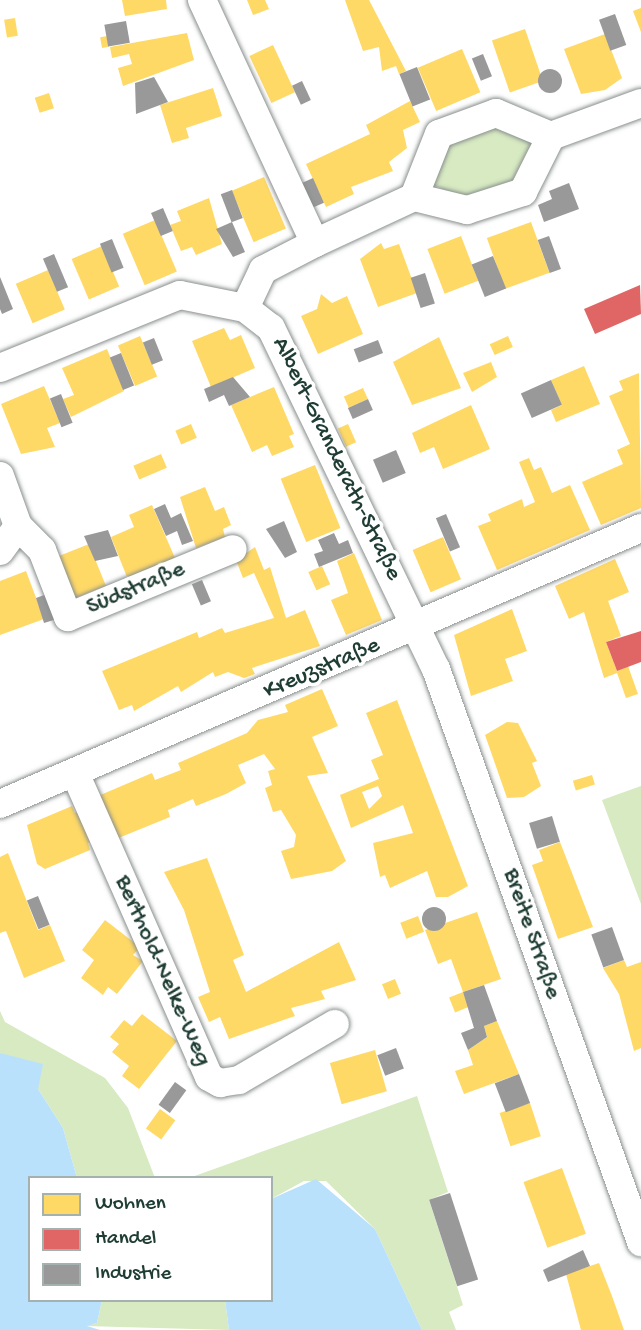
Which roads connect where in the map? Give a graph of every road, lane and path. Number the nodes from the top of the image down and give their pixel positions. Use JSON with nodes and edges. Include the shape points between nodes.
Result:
{"nodes":[{"id":1,"x":202,"y":0,"type":"edge"},
{"id":2,"x":641,"y":103,"type":"edge"},
{"id":3,"x":551,"y":136,"type":"junction"},
{"id":4,"x":414,"y":197,"type":"junction"},
{"id":5,"x":315,"y":243,"type":"junction"},
{"id":6,"x":245,"y":308,"type":"junction"},
{"id":7,"x":0,"y":368,"type":"edge"},
{"id":8,"x":0,"y":476,"type":"edge"},
{"id":9,"x":18,"y":526,"type":"junction"},
{"id":10,"x":641,"y":528,"type":"edge"},
{"id":11,"x":233,"y":549,"type":"dead end"},
{"id":12,"x":0,"y":551,"type":"edge"},
{"id":13,"x":418,"y":627,"type":"junction"},
{"id":14,"x":75,"y":773,"type":"junction"},
{"id":15,"x":0,"y":804,"type":"edge"},
{"id":16,"x":335,"y":1024,"type":"dead end"},
{"id":17,"x":641,"y":1242,"type":"edge"}],
"edges":[{"from":1,"to":5,"type":"street"},
{"from":2,"to":3,"type":"street"},
{"from":3,"to":4,"type":"street","via":[[523,192],[467,210]]},
{"from":3,"to":4,"type":"street","via":[[496,113],[439,134]]},
{"from":4,"to":5,"type":"street"},
{"from":5,"to":6,"type":"street","via":[[263,271]]},
{"from":6,"to":7,"type":"street","name":"Albert-Granderath-Straße","via":[[180,295]]},
{"from":6,"to":13,"type":"street","name":"Albert-Granderath-Straße","via":[[271,328]]},
{"from":8,"to":9,"type":"street","name":"Südstraße"},
{"from":9,"to":11,"type":"street","name":"Südstraße","via":[[42,550],[68,617]]},
{"from":9,"to":12,"type":"street"},
{"from":10,"to":13,"type":"street","name":"Kreuzstraße"},
{"from":13,"to":14,"type":"street","name":"Kreuzstraße"},
{"from":13,"to":17,"type":"street","name":"Breite Straße"},
{"from":14,"to":15,"type":"street","name":"Kreuzstraße"},
{"from":14,"to":16,"type":"street","name":"Berthold-Nelke-Weg","via":[[209,1077],[220,1083],[239,1080]]}]}
